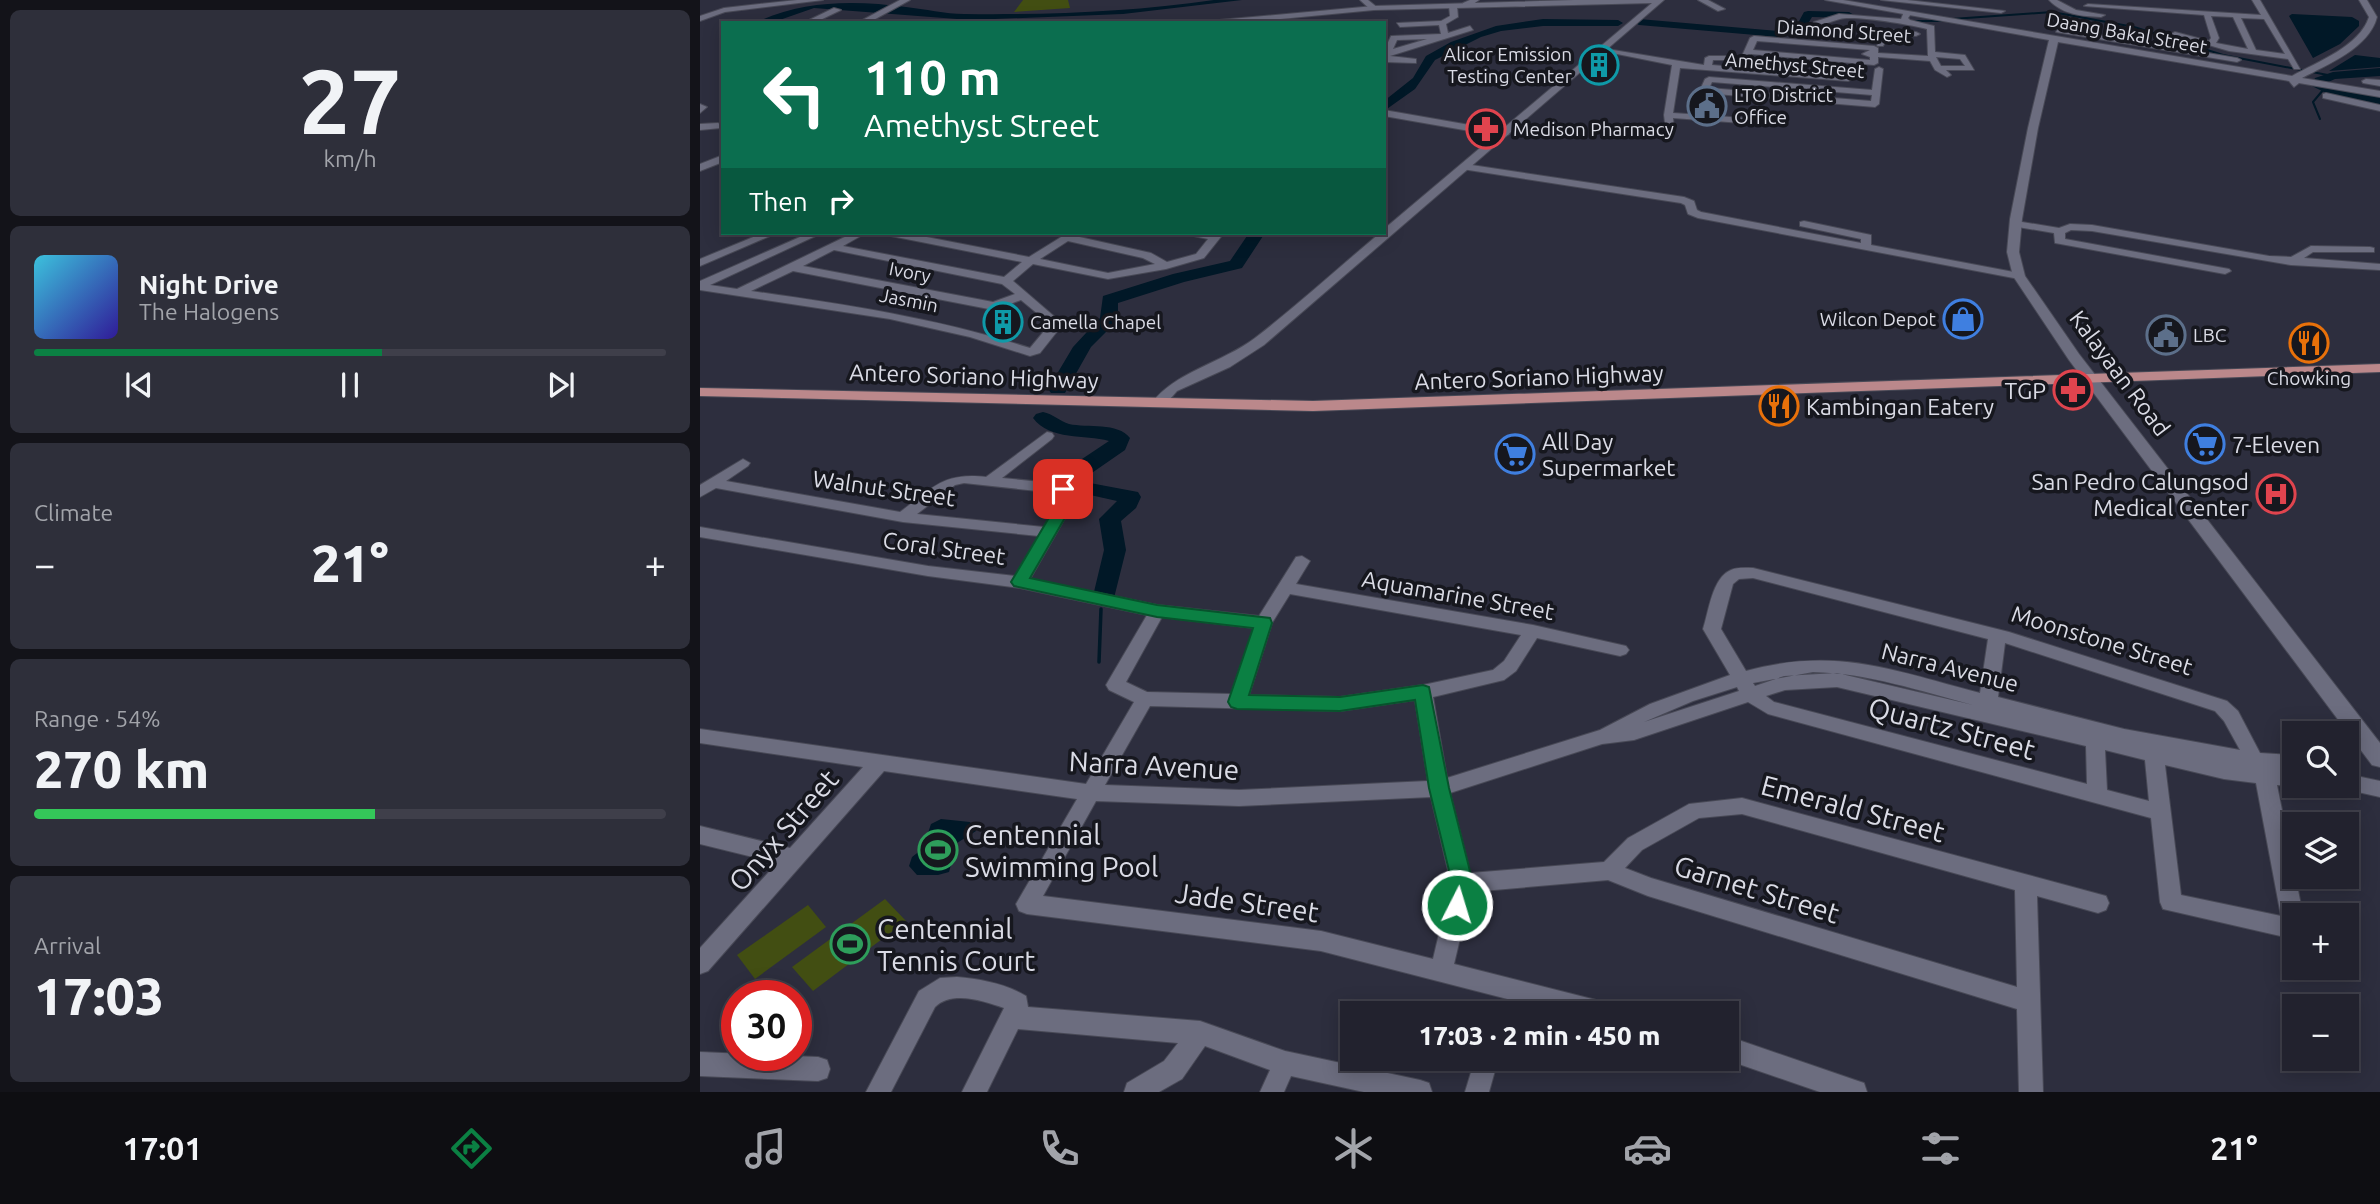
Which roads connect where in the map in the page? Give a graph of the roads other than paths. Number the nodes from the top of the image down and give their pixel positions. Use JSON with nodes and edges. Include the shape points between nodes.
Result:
{"nodes":[{"id":1,"x":819,"y":0,"type":"edge"},
{"id":2,"x":905,"y":0,"type":"edge"},
{"id":3,"x":1364,"y":0,"type":"edge"},
{"id":4,"x":1475,"y":0,"type":"edge"},
{"id":5,"x":1659,"y":0,"type":"edge"},
{"id":6,"x":1702,"y":0,"type":"edge"},
{"id":7,"x":1829,"y":0,"type":"edge"},
{"id":8,"x":1886,"y":0,"type":"edge"},
{"id":9,"x":1966,"y":0,"type":"edge"},
{"id":10,"x":2053,"y":0,"type":"edge"},
{"id":11,"x":2080,"y":0,"type":"edge"},
{"id":12,"x":2129,"y":0,"type":"edge"},
{"id":13,"x":2362,"y":0,"type":"edge"},
{"id":14,"x":1979,"y":1,"type":"edge"},
{"id":15,"x":1955,"y":3,"type":"edge"},
{"id":16,"x":2258,"y":3,"type":"edge"},
{"id":17,"x":1466,"y":5,"type":"junction"},
{"id":18,"x":2220,"y":5,"type":"dead end"},
{"id":19,"x":1453,"y":6,"type":"junction"},
{"id":20,"x":2088,"y":6,"type":"junction"},
{"id":21,"x":2246,"y":6,"type":"dead end"},
{"id":22,"x":700,"y":7,"type":"edge"},
{"id":23,"x":1374,"y":8,"type":"junction"},
{"id":24,"x":1877,"y":8,"type":"junction"},
{"id":25,"x":1721,"y":9,"type":"dead end"},
{"id":26,"x":724,"y":10,"type":"junction"},
{"id":27,"x":837,"y":10,"type":"dead end"},
{"id":28,"x":2001,"y":11,"type":"dead end"},
{"id":29,"x":2207,"y":13,"type":"junction"},
{"id":30,"x":2107,"y":15,"type":"junction"},
{"id":31,"x":2236,"y":15,"type":"junction"},
{"id":32,"x":2265,"y":17,"type":"junction"},
{"id":33,"x":700,"y":19,"type":"edge"},
{"id":34,"x":1303,"y":19,"type":"edge"},
{"id":35,"x":2177,"y":19,"type":"junction"},
{"id":36,"x":812,"y":21,"type":"edge"},
{"id":37,"x":864,"y":21,"type":"edge"},
{"id":38,"x":1257,"y":21,"type":"edge"},
{"id":39,"x":1905,"y":21,"type":"junction"},
{"id":40,"x":1818,"y":22,"type":"dead end"},
{"id":41,"x":1442,"y":23,"type":"junction"},
{"id":42,"x":1400,"y":25,"type":"dead end"},
{"id":43,"x":1470,"y":28,"type":"dead end"},
{"id":44,"x":2130,"y":33,"type":"dead end"},
{"id":45,"x":2057,"y":34,"type":"junction"},
{"id":46,"x":2173,"y":34,"type":"junction"},
{"id":47,"x":1931,"y":35,"type":"junction"},
{"id":48,"x":1445,"y":36,"type":"junction"},
{"id":49,"x":2140,"y":43,"type":"junction"},
{"id":50,"x":2211,"y":44,"type":"junction"},
{"id":51,"x":1751,"y":45,"type":"junction"},
{"id":52,"x":1601,"y":50,"type":"junction"},
{"id":53,"x":1399,"y":51,"type":"junction"},
{"id":54,"x":1419,"y":53,"type":"dead end"},
{"id":55,"x":2254,"y":54,"type":"junction"},
{"id":56,"x":1879,"y":55,"type":"junction"},
{"id":57,"x":1788,"y":56,"type":"junction"},
{"id":58,"x":1932,"y":56,"type":"junction"},
{"id":59,"x":1386,"y":57,"type":"edge"},
{"id":60,"x":2290,"y":57,"type":"junction"},
{"id":61,"x":2237,"y":60,"type":"dead end"},
{"id":62,"x":1413,"y":61,"type":"dead end"},
{"id":63,"x":1780,"y":64,"type":"junction"},
{"id":64,"x":1676,"y":65,"type":"junction"},
{"id":65,"x":1386,"y":66,"type":"edge"},
{"id":66,"x":1707,"y":68,"type":"junction"},
{"id":67,"x":1938,"y":68,"type":"junction"},
{"id":68,"x":1406,"y":69,"type":"dead end"},
{"id":69,"x":1768,"y":73,"type":"junction"},
{"id":70,"x":2304,"y":73,"type":"junction"},
{"id":71,"x":1947,"y":75,"type":"dead end"},
{"id":72,"x":2294,"y":79,"type":"junction"},
{"id":73,"x":2366,"y":81,"type":"dead end"},
{"id":74,"x":2380,"y":83,"type":"edge"},
{"id":75,"x":1766,"y":84,"type":"junction"},
{"id":76,"x":1877,"y":93,"type":"junction"},
{"id":77,"x":1763,"y":94,"type":"junction"},
{"id":78,"x":2380,"y":94,"type":"edge"},
{"id":79,"x":2380,"y":108,"type":"edge"},
{"id":80,"x":1386,"y":113,"type":"edge"},
{"id":81,"x":1668,"y":115,"type":"junction"},
{"id":82,"x":1770,"y":122,"type":"dead end"},
{"id":83,"x":718,"y":126,"type":"dead end"},
{"id":84,"x":700,"y":127,"type":"edge"},
{"id":85,"x":1669,"y":129,"type":"dead end"},
{"id":86,"x":1504,"y":134,"type":"junction"},
{"id":87,"x":721,"y":159,"type":"edge"},
{"id":88,"x":1465,"y":167,"type":"junction"},
{"id":89,"x":700,"y":168,"type":"edge"},
{"id":90,"x":1804,"y":224,"type":"dead end"},
{"id":91,"x":2015,"y":224,"type":"junction"},
{"id":92,"x":2060,"y":231,"type":"junction"},
{"id":93,"x":1386,"y":234,"type":"edge"},
{"id":94,"x":767,"y":235,"type":"edge"},
{"id":95,"x":813,"y":235,"type":"edge"},
{"id":96,"x":857,"y":235,"type":"edge"},
{"id":97,"x":902,"y":235,"type":"edge"},
{"id":98,"x":1070,"y":235,"type":"edge"},
{"id":99,"x":1218,"y":235,"type":"edge"},
{"id":100,"x":1385,"y":235,"type":"edge"},
{"id":101,"x":963,"y":236,"type":"dead end"},
{"id":102,"x":950,"y":244,"type":"junction"},
{"id":103,"x":832,"y":247,"type":"junction"},
{"id":104,"x":1865,"y":248,"type":"junction"},
{"id":105,"x":2370,"y":250,"type":"dead end"},
{"id":106,"x":1030,"y":261,"type":"junction"},
{"id":107,"x":2291,"y":262,"type":"junction"},
{"id":108,"x":700,"y":263,"type":"edge"},
{"id":109,"x":1166,"y":266,"type":"junction"},
{"id":110,"x":791,"y":267,"type":"junction"},
{"id":111,"x":2380,"y":267,"type":"edge"},
{"id":112,"x":2225,"y":271,"type":"dead end"},
{"id":113,"x":2020,"y":276,"type":"junction"},
{"id":114,"x":1006,"y":281,"type":"junction"},
{"id":115,"x":700,"y":286,"type":"edge"},
{"id":116,"x":738,"y":293,"type":"junction"},
{"id":117,"x":1021,"y":296,"type":"junction"},
{"id":118,"x":2380,"y":368,"type":"edge"},
{"id":119,"x":2091,"y":378,"type":"junction"},
{"id":120,"x":700,"y":392,"type":"edge"},
{"id":121,"x":1158,"y":404,"type":"junction"},
{"id":122,"x":1047,"y":436,"type":"dead end"},
{"id":123,"x":743,"y":463,"type":"dead end"},
{"id":124,"x":991,"y":480,"type":"junction"},
{"id":125,"x":707,"y":488,"type":"edge"},
{"id":126,"x":903,"y":517,"type":"junction"},
{"id":127,"x":700,"y":532,"type":"edge"},
{"id":128,"x":1048,"y":532,"type":"junction"},
{"id":129,"x":1302,"y":561,"type":"dead end"},
{"id":130,"x":1020,"y":582,"type":"junction"},
{"id":131,"x":1287,"y":589,"type":"junction"},
{"id":132,"x":1157,"y":611,"type":"junction"},
{"id":133,"x":1264,"y":623,"type":"junction"},
{"id":134,"x":1533,"y":631,"type":"junction"},
{"id":135,"x":1997,"y":635,"type":"junction"},
{"id":136,"x":1620,"y":650,"type":"dead end"},
{"id":137,"x":1746,"y":687,"type":"junction"},
{"id":138,"x":1423,"y":692,"type":"junction"},
{"id":139,"x":1144,"y":699,"type":"junction"},
{"id":140,"x":1237,"y":702,"type":"junction"},
{"id":141,"x":1987,"y":708,"type":"junction"},
{"id":142,"x":2361,"y":734,"type":"joint"},
{"id":143,"x":2095,"y":735,"type":"junction"},
{"id":144,"x":700,"y":736,"type":"edge"},
{"id":145,"x":2154,"y":756,"type":"junction"},
{"id":146,"x":2380,"y":759,"type":"edge"},
{"id":147,"x":878,"y":764,"type":"junction"},
{"id":148,"x":2282,"y":765,"type":"edge"},
{"id":149,"x":2261,"y":769,"type":"junction"},
{"id":150,"x":2282,"y":775,"type":"edge"},
{"id":151,"x":2359,"y":785,"type":"edge"},
{"id":152,"x":1439,"y":788,"type":"junction"},
{"id":153,"x":2380,"y":789,"type":"edge"},
{"id":154,"x":1090,"y":793,"type":"junction"},
{"id":155,"x":2097,"y":797,"type":"junction"},
{"id":156,"x":2160,"y":812,"type":"junction"},
{"id":157,"x":700,"y":835,"type":"edge"},
{"id":158,"x":795,"y":858,"type":"junction"},
{"id":159,"x":1609,"y":871,"type":"junction"},
{"id":160,"x":1462,"y":883,"type":"junction"},
{"id":161,"x":2026,"y":885,"type":"junction"},
{"id":162,"x":2289,"y":903,"type":"edge"},
{"id":163,"x":2098,"y":904,"type":"dead end"},
{"id":164,"x":2282,"y":926,"type":"edge"},
{"id":165,"x":704,"y":954,"type":"edge"},
{"id":166,"x":1441,"y":972,"type":"junction"},
{"id":167,"x":1556,"y":1001,"type":"edge"},
{"id":168,"x":2029,"y":1003,"type":"junction"},
{"id":169,"x":1013,"y":1017,"type":"junction"},
{"id":170,"x":1200,"y":1033,"type":"junction"},
{"id":171,"x":1739,"y":1052,"type":"edge"},
{"id":172,"x":1285,"y":1063,"type":"junction"},
{"id":173,"x":700,"y":1064,"type":"edge"},
{"id":174,"x":817,"y":1069,"type":"dead end"},
{"id":175,"x":1483,"y":1071,"type":"edge"},
{"id":176,"x":1371,"y":1086,"type":"edge"},
{"id":177,"x":878,"y":1092,"type":"edge"},
{"id":178,"x":974,"y":1092,"type":"edge"},
{"id":179,"x":1136,"y":1092,"type":"edge"},
{"id":180,"x":1272,"y":1092,"type":"edge"},
{"id":181,"x":1420,"y":1092,"type":"edge"},
{"id":182,"x":1477,"y":1092,"type":"edge"},
{"id":183,"x":1854,"y":1092,"type":"edge"},
{"id":184,"x":2031,"y":1092,"type":"edge"}],
"edges":[{"from":1,"to":26,"type":"main road"},
{"from":2,"to":37,"type":"main road"},
{"from":3,"to":23,"type":"street"},
{"from":4,"to":17,"type":"street"},
{"from":5,"to":17,"type":"main road"},
{"from":5,"to":52,"type":"main road"},
{"from":6,"to":25,"type":"street"},
{"from":7,"to":24,"type":"main road","name":"Daang Bakal Street"},
{"from":8,"to":15,"type":"street"},
{"from":8,"to":24,"type":"street"},
{"from":9,"to":14,"type":"street"},
{"from":10,"to":30,"type":"street","via":[[2073,13]]},
{"from":11,"to":20,"type":"street"},
{"from":12,"to":18,"type":"street"},
{"from":13,"to":70,"type":"main road","via":[[2372,17],[2370,29]]},
{"from":15,"to":28,"type":"street"},
{"from":16,"to":21,"type":"street"},
{"from":16,"to":32,"type":"street"},
{"from":17,"to":19,"type":"main road"},
{"from":19,"to":23,"type":"main road"},
{"from":19,"to":41,"type":"street","via":[[1454,17]]},
{"from":20,"to":30,"type":"street"},
{"from":20,"to":35,"type":"street"},
{"from":22,"to":26,"type":"main road"},
{"from":23,"to":34,"type":"main road"},
{"from":24,"to":39,"type":"main road","name":"Daang Bakal Street"},
{"from":26,"to":33,"type":"main road"},
{"from":27,"to":36,"type":"street"},
{"from":29,"to":31,"type":"street"},
{"from":29,"to":35,"type":"street"},
{"from":29,"to":50,"type":"street","via":[[2215,37]]},
{"from":30,"to":35,"type":"street"},
{"from":31,"to":32,"type":"street"},
{"from":31,"to":55,"type":"street"},
{"from":32,"to":60,"type":"street"},
{"from":34,"to":38,"type":"main road"},
{"from":35,"to":46,"type":"street"},
{"from":39,"to":40,"type":"street","via":[[1834,16],[1832,21]]},
{"from":39,"to":45,"type":"main road","name":"Daang Bakal Street","via":[[1939,19]]},
{"from":39,"to":47,"type":"street","via":[[1928,26]]},
{"from":41,"to":42,"type":"street"},
{"from":41,"to":48,"type":"street"},
{"from":43,"to":48,"type":"street"},
{"from":44,"to":45,"type":"street","via":[[2063,22]]},
{"from":45,"to":49,"type":"street"},
{"from":45,"to":72,"type":"main road","name":"Daang Bakal Street"},
{"from":45,"to":91,"type":"main road","name":"Kalayaan Road"},
{"from":46,"to":49,"type":"street"},
{"from":46,"to":50,"type":"street"},
{"from":47,"to":56,"type":"street"},
{"from":47,"to":58,"type":"street"},
{"from":48,"to":53,"type":"street"},
{"from":48,"to":59,"type":"street","via":[[1394,38]]},
{"from":49,"to":61,"type":"street"},
{"from":50,"to":55,"type":"street"},
{"from":51,"to":56,"type":"street","name":"Diamond Street"},
{"from":51,"to":57,"type":"street"},
{"from":51,"to":66,"type":"street","via":[[1743,60],[1709,58]]},
{"from":52,"to":64,"type":"street"},
{"from":52,"to":86,"type":"main road"},
{"from":53,"to":54,"type":"street"},
{"from":53,"to":59,"type":"street"},
{"from":55,"to":60,"type":"street"},
{"from":56,"to":57,"type":"street"},
{"from":56,"to":58,"type":"street","name":"Diamond Street"},
{"from":56,"to":63,"type":"street"},
{"from":56,"to":69,"type":"street"},
{"from":56,"to":76,"type":"street"},
{"from":57,"to":63,"type":"street"},
{"from":58,"to":67,"type":"street"},
{"from":58,"to":67,"type":"street","via":[[1962,57],[1971,68]]},
{"from":59,"to":62,"type":"street"},
{"from":60,"to":70,"type":"street"},
{"from":63,"to":69,"type":"street"},
{"from":64,"to":66,"type":"street"},
{"from":64,"to":81,"type":"street"},
{"from":65,"to":68,"type":"street"},
{"from":66,"to":69,"type":"street"},
{"from":67,"to":71,"type":"street"},
{"from":69,"to":75,"type":"street"},
{"from":70,"to":72,"type":"main road"},
{"from":70,"to":78,"type":"main road","via":[[2337,87]]},
{"from":72,"to":79,"type":"main road","via":[[2298,88],[2318,95]]},
{"from":73,"to":74,"type":"street"},
{"from":75,"to":76,"type":"street","name":"Amethyst Street"},
{"from":75,"to":77,"type":"street"},
{"from":75,"to":77,"type":"street","name":"Amethyst Street","via":[[1709,79],[1704,90]]},
{"from":76,"to":77,"type":"street","via":[[1875,104]]},
{"from":80,"to":86,"type":"street"},
{"from":81,"to":82,"type":"street"},
{"from":81,"to":85,"type":"street"},
{"from":83,"to":84,"type":"street"},
{"from":86,"to":88,"type":"main road"},
{"from":87,"to":89,"type":"main road"},
{"from":88,"to":93,"type":"main road"},
{"from":88,"to":104,"type":"street","via":[[1684,201],[1698,215]]},
{"from":90,"to":104,"type":"street","via":[[1867,237]]},
{"from":91,"to":92,"type":"street"},
{"from":91,"to":113,"type":"main road","name":"Kalayaan Road","via":[[2013,252]]},
{"from":92,"to":107,"type":"street","via":[[2084,227]]},
{"from":92,"to":112,"type":"street","via":[[2059,241]]},
{"from":94,"to":108,"type":"street"},
{"from":95,"to":115,"type":"street"},
{"from":96,"to":103,"type":"street"},
{"from":97,"to":102,"type":"street"},
{"from":98,"to":106,"type":"street"},
{"from":98,"to":109,"type":"street","via":[[1147,254]]},
{"from":99,"to":109,"type":"street","via":[[1200,256]]},
{"from":100,"to":121,"type":"main road","via":[[1259,342],[1225,364],[1172,388]]},
{"from":101,"to":102,"type":"street"},
{"from":102,"to":106,"type":"street"},
{"from":103,"to":110,"type":"street"},
{"from":103,"to":114,"type":"street"},
{"from":104,"to":113,"type":"street"},
{"from":105,"to":107,"type":"street","via":[[2311,249]]},
{"from":106,"to":109,"type":"street","via":[[1108,276]]},
{"from":106,"to":114,"type":"street"},
{"from":107,"to":111,"type":"street"},
{"from":110,"to":116,"type":"street"},
{"from":110,"to":117,"type":"street","name":"Ivory","via":[[995,306]]},
{"from":113,"to":119,"type":"main road","name":"Kalayaan Road"},
{"from":114,"to":117,"type":"street"},
{"from":115,"to":116,"type":"street"},
{"from":116,"to":117,"type":"street","name":"Jasmin","via":[[890,314],[1030,352],[1037,350],[1057,324]]},
{"from":118,"to":119,"type":"main road","name":"Antero Soriano Highway"},
{"from":119,"to":121,"type":"main road","name":"Antero Soriano Highway","via":[[1314,407]]},
{"from":119,"to":142,"type":"main road","name":"Kalayaan Road"},
{"from":120,"to":121,"type":"main road","name":"Antero Soriano Highway"},
{"from":122,"to":124,"type":"street"},
{"from":123,"to":125,"type":"street"},
{"from":124,"to":126,"type":"street","via":[[950,482]]},
{"from":124,"to":128,"type":"street","via":[[1063,489],[1065,504]]},
{"from":125,"to":126,"type":"street","name":"Walnut Street"},
{"from":126,"to":128,"type":"street","name":"Walnut Street"},
{"from":127,"to":130,"type":"street","name":"Coral Street"},
{"from":128,"to":130,"type":"street"},
{"from":129,"to":131,"type":"street"},
{"from":130,"to":132,"type":"street","name":"Coral Street"},
{"from":131,"to":133,"type":"street"},
{"from":131,"to":134,"type":"street","name":"Aquamarine Street"},
{"from":132,"to":133,"type":"street","name":"Coral Street"},
{"from":132,"to":139,"type":"street","via":[[1115,685]]},
{"from":133,"to":140,"type":"street"},
{"from":134,"to":136,"type":"street","name":"Aquamarine Street"},
{"from":134,"to":138,"type":"street","via":[[1510,666],[1498,675]]},
{"from":135,"to":137,"type":"street","name":"Moonstone Street","via":[[1753,573],[1735,574],[1726,582],[1712,629]]},
{"from":135,"to":141,"type":"street"},
{"from":135,"to":149,"type":"street","name":"Moonstone Street","via":[[2221,706]]},
{"from":137,"to":141,"type":"street","name":"Narra Avenue","via":[[1837,680]]},
{"from":137,"to":152,"type":"street","name":"Narra Avenue","via":[[1663,706],[1602,737]]},
{"from":137,"to":155,"type":"street","name":"Quartz Street","via":[[1768,707]]},
{"from":138,"to":140,"type":"street","via":[[1340,704]]},
{"from":138,"to":152,"type":"street"},
{"from":139,"to":140,"type":"street"},
{"from":139,"to":154,"type":"street","name":"Jade Street"},
{"from":141,"to":143,"type":"street","name":"Narra Avenue"},
{"from":142,"to":146,"type":"main road","name":"Kalayaan Road"},
{"from":143,"to":145,"type":"street","name":"Narra Avenue"},
{"from":143,"to":149,"type":"street","name":"Narra Avenue"},
{"from":143,"to":155,"type":"street"},
{"from":144,"to":147,"type":"street","name":"Narra Avenue"},
{"from":145,"to":149,"type":"street","name":"Narra Avenue"},
{"from":145,"to":156,"type":"street"},
{"from":147,"to":154,"type":"street","name":"Narra Avenue"},
{"from":147,"to":158,"type":"street","name":"Onyx Street"},
{"from":148,"to":149,"type":"street","name":"Narra Avenue"},
{"from":149,"to":150,"type":"street","name":"Narra Avenue"},
{"from":149,"to":162,"type":"street","name":"Moonstone Street"},
{"from":151,"to":153,"type":"street"},
{"from":152,"to":154,"type":"street","name":"Narra Avenue","via":[[1238,798]]},
{"from":152,"to":160,"type":"street"},
{"from":154,"to":166,"type":"street","name":"Jade Street","via":[[1027,904],[1321,941]]},
{"from":155,"to":156,"type":"street","name":"Quartz Street"},
{"from":156,"to":164,"type":"street","name":"Moonstone Street","via":[[2171,902]]},
{"from":157,"to":158,"type":"street"},
{"from":158,"to":165,"type":"street","name":"Onyx Street"},
{"from":159,"to":160,"type":"street","name":"Garnet Street"},
{"from":159,"to":161,"type":"street","name":"Emerald Street","via":[[1635,844],[1696,810],[1742,806]]},
{"from":159,"to":168,"type":"street","name":"Garnet Street","via":[[1648,887]]},
{"from":160,"to":166,"type":"street"},
{"from":161,"to":163,"type":"street","name":"Emerald Street"},
{"from":161,"to":168,"type":"street"},
{"from":166,"to":167,"type":"street","name":"Jade Street"},
{"from":168,"to":184,"type":"street"},
{"from":169,"to":170,"type":"street"},
{"from":169,"to":177,"type":"street","via":[[1018,1004],[1010,997],[953,986],[939,989],[927,999]]},
{"from":169,"to":178,"type":"street"},
{"from":170,"to":172,"type":"street"},
{"from":170,"to":179,"type":"street","via":[[1173,1070]]},
{"from":171,"to":183,"type":"street"},
{"from":172,"to":176,"type":"street"},
{"from":172,"to":180,"type":"street"},
{"from":173,"to":174,"type":"street"},
{"from":175,"to":182,"type":"street"},
{"from":176,"to":181,"type":"street"}]}
